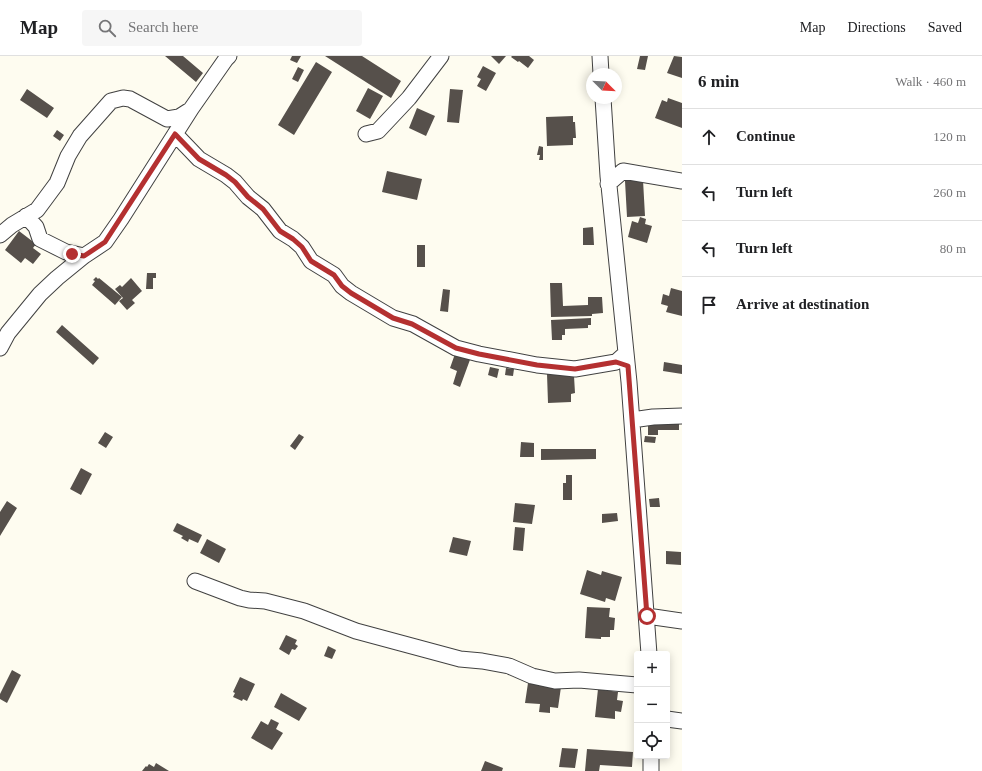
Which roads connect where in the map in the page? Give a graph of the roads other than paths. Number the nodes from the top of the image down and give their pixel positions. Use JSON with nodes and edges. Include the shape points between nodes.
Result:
{"nodes":[{"id":1,"x":229,"y":56,"type":"edge"},
{"id":2,"x":441,"y":56,"type":"edge"},
{"id":3,"x":600,"y":56,"type":"edge"},
{"id":4,"x":601,"y":68,"type":"edge"},
{"id":5,"x":603,"y":104,"type":"edge"},
{"id":6,"x":191,"y":109,"type":"junction"},
{"id":7,"x":167,"y":119,"type":"junction"},
{"id":8,"x":366,"y":134,"type":"dead end"},
{"id":9,"x":174,"y":137,"type":"junction"},
{"id":10,"x":607,"y":161,"type":"junction"},
{"id":11,"x":622,"y":171,"type":"junction"},
{"id":12,"x":682,"y":181,"type":"edge"},
{"id":13,"x":608,"y":184,"type":"junction"},
{"id":14,"x":26,"y":216,"type":"junction"},
{"id":15,"x":0,"y":235,"type":"edge"},
{"id":16,"x":84,"y":256,"type":"junction"},
{"id":17,"x":0,"y":348,"type":"edge"},
{"id":18,"x":623,"y":361,"type":"junction"},
{"id":19,"x":682,"y":416,"type":"edge"},
{"id":20,"x":632,"y":420,"type":"junction"},
{"id":21,"x":195,"y":581,"type":"dead end"},
{"id":22,"x":647,"y":616,"type":"junction"},
{"id":23,"x":682,"y":621,"type":"edge"},
{"id":24,"x":649,"y":651,"type":"edge"},
{"id":25,"x":634,"y":685,"type":"edge"},
{"id":26,"x":670,"y":719,"type":"edge"},
{"id":27,"x":682,"y":721,"type":"edge"},
{"id":28,"x":651,"y":759,"type":"edge"},
{"id":29,"x":651,"y":771,"type":"edge"}],
"edges":[{"from":1,"to":6,"type":"street"},
{"from":2,"to":8,"type":"street","via":[[409,98],[378,131]]},
{"from":3,"to":4,"type":"street"},
{"from":5,"to":10,"type":"street"},
{"from":6,"to":7,"type":"street","via":[[179,117]]},
{"from":6,"to":9,"type":"street"},
{"from":7,"to":9,"type":"street"},
{"from":7,"to":14,"type":"street","via":[[130,98],[111,101],[80,136],[57,183],[37,210]]},
{"from":9,"to":16,"type":"street","via":[[105,242]]},
{"from":9,"to":18,"type":"street","via":[[199,159],[235,182],[263,209],[280,231],[302,247],[311,261],[334,275],[351,293],[393,318],[412,324],[456,348],[537,365],[575,369]]},
{"from":10,"to":11,"type":"street"},
{"from":10,"to":13,"type":"street"},
{"from":11,"to":12,"type":"street"},
{"from":11,"to":13,"type":"street"},
{"from":13,"to":18,"type":"street"},
{"from":14,"to":15,"type":"street"},
{"from":14,"to":16,"type":"street","via":[[36,227],[40,239],[66,252]]},
{"from":16,"to":17,"type":"street","via":[[40,294],[8,333]]},
{"from":18,"to":20,"type":"street"},
{"from":19,"to":20,"type":"street"},
{"from":20,"to":22,"type":"street"},
{"from":21,"to":25,"type":"street","via":[[240,598],[272,602],[356,631],[460,659],[509,666],[532,676],[555,681],[579,680]]},
{"from":22,"to":23,"type":"street"},
{"from":22,"to":24,"type":"street"},
{"from":26,"to":27,"type":"street"},
{"from":28,"to":29,"type":"street"}]}
